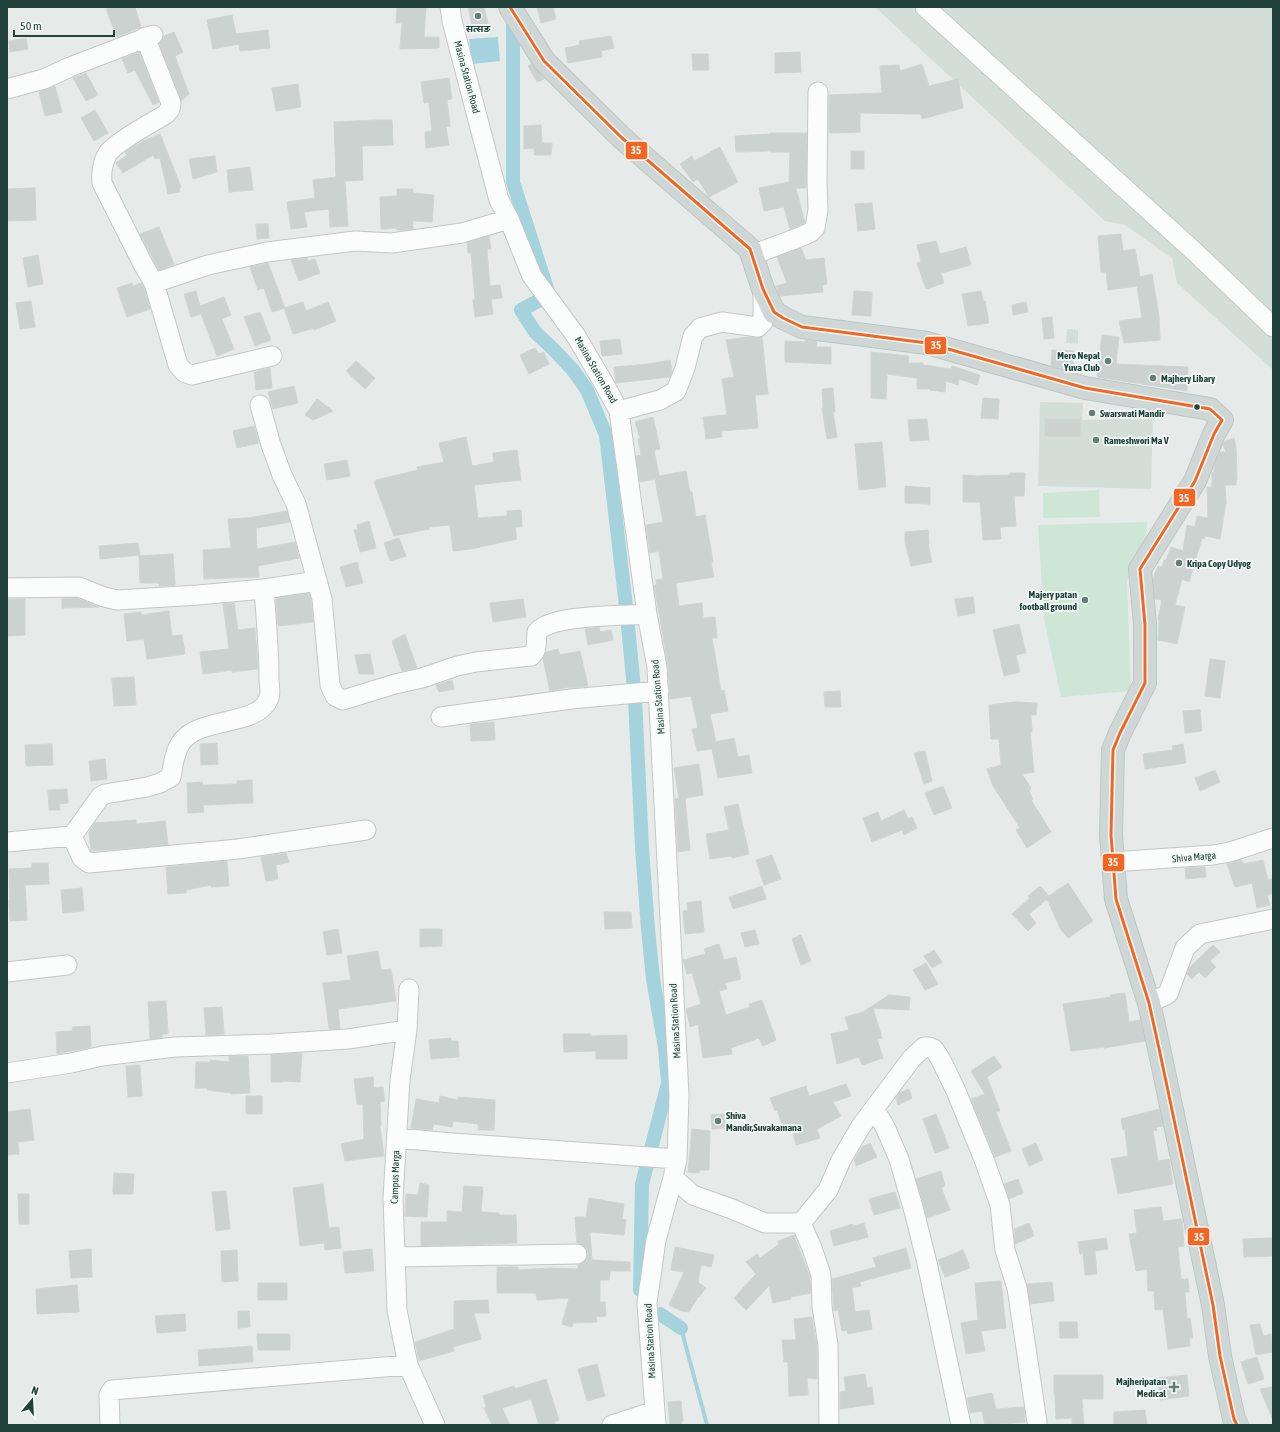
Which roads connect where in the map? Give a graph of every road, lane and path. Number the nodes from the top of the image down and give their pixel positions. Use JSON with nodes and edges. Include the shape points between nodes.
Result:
{"nodes":[{"id":1,"x":450,"y":7,"type":"edge"},
{"id":2,"x":510,"y":7,"type":"edge"},
{"id":3,"x":925,"y":7,"type":"edge"},
{"id":4,"x":7,"y":89,"type":"edge"},
{"id":5,"x":818,"y":92,"type":"dead end"},
{"id":6,"x":509,"y":219,"type":"junction"},
{"id":7,"x":752,"y":255,"type":"junction"},
{"id":8,"x":154,"y":283,"type":"junction"},
{"id":9,"x":763,"y":289,"type":"junction"},
{"id":10,"x":1273,"y":327,"type":"edge"},
{"id":11,"x":272,"y":356,"type":"dead end"},
{"id":12,"x":260,"y":405,"type":"dead end"},
{"id":13,"x":619,"y":411,"type":"junction"},
{"id":14,"x":317,"y":581,"type":"junction"},
{"id":15,"x":7,"y":588,"type":"edge"},
{"id":16,"x":264,"y":588,"type":"junction"},
{"id":17,"x":647,"y":614,"type":"junction"},
{"id":18,"x":659,"y":691,"type":"junction"},
{"id":19,"x":441,"y":716,"type":"dead end"},
{"id":20,"x":366,"y":830,"type":"dead end"},
{"id":21,"x":72,"y":836,"type":"junction"},
{"id":22,"x":1273,"y":838,"type":"edge"},
{"id":23,"x":7,"y":842,"type":"edge"},
{"id":24,"x":1112,"y":862,"type":"junction"},
{"id":25,"x":1273,"y":919,"type":"edge"},
{"id":26,"x":67,"y":965,"type":"dead end"},
{"id":27,"x":7,"y":972,"type":"edge"},
{"id":28,"x":409,"y":989,"type":"dead end"},
{"id":29,"x":1148,"y":1003,"type":"junction"},
{"id":30,"x":407,"y":1030,"type":"junction"},
{"id":31,"x":7,"y":1073,"type":"edge"},
{"id":32,"x":874,"y":1108,"type":"junction"},
{"id":33,"x":396,"y":1138,"type":"junction"},
{"id":34,"x":677,"y":1159,"type":"junction"},
{"id":35,"x":673,"y":1178,"type":"junction"},
{"id":36,"x":801,"y":1223,"type":"junction"},
{"id":37,"x":577,"y":1254,"type":"dead end"},
{"id":38,"x":395,"y":1257,"type":"junction"},
{"id":39,"x":408,"y":1365,"type":"junction"},
{"id":40,"x":656,"y":1418,"type":"edge"},
{"id":41,"x":1037,"y":1422,"type":"dead end"},
{"id":42,"x":1233,"y":1423,"type":"edge"},
{"id":43,"x":110,"y":1425,"type":"edge"},
{"id":44,"x":435,"y":1425,"type":"edge"},
{"id":45,"x":612,"y":1425,"type":"edge"},
{"id":46,"x":829,"y":1425,"type":"edge"},
{"id":47,"x":961,"y":1425,"type":"edge"}],
"edges":[{"from":1,"to":6,"type":"street","name":"Masina Station Road","via":[[500,200]]},
{"from":2,"to":7,"type":"main road","via":[[544,61],[622,138],[750,249]]},
{"from":3,"to":10,"type":"street"},
{"from":4,"to":8,"type":"street","via":[[44,79],[149,36],[171,103],[170,109],[109,151],[101,172],[102,183]]},
{"from":5,"to":7,"type":"street","via":[[818,210],[815,228],[800,237]]},
{"from":6,"to":8,"type":"street","via":[[462,233],[392,243],[355,241],[267,252],[208,265]]},
{"from":6,"to":13,"type":"street","name":"Masina Station Road","via":[[532,276],[576,336]]},
{"from":7,"to":9,"type":"main road"},
{"from":8,"to":11,"type":"street","via":[[178,365],[184,372],[192,375]]},
{"from":9,"to":13,"type":"street","via":[[763,322],[758,327],[722,322],[700,328],[693,336],[676,391],[660,400]]},
{"from":9,"to":24,"type":"main road","via":[[774,312],[802,327],[927,343],[1085,388],[1210,409],[1222,420],[1195,480],[1140,569],[1145,625],[1145,683],[1113,750]]},
{"from":12,"to":14,"type":"street","via":[[271,445],[296,504]]},
{"from":13,"to":17,"type":"street","name":"Masina Station Road"},
{"from":14,"to":16,"type":"street"},
{"from":14,"to":17,"type":"street","via":[[322,599],[330,685],[335,696],[343,700],[457,666],[531,656],[536,650],[536,632],[542,627],[561,621]]},
{"from":15,"to":16,"type":"street","via":[[79,587],[117,600],[198,596]]},
{"from":16,"to":21,"type":"street","via":[[269,664],[269,697],[265,706],[257,713],[202,728],[185,738],[175,755],[170,777],[160,784],[100,797]]},
{"from":17,"to":18,"type":"street","name":"Masina Station Road"},
{"from":18,"to":19,"type":"street","via":[[571,699]]},
{"from":18,"to":34,"type":"street","name":"Masina Station Road","via":[[679,1095]]},
{"from":20,"to":21,"type":"street","via":[[238,850],[100,863],[89,863],[82,858]]},
{"from":21,"to":23,"type":"street"},
{"from":22,"to":24,"type":"street","name":"Shiva Marga","via":[[1213,855]]},
{"from":24,"to":29,"type":"main road","via":[[1116,899]]},
{"from":25,"to":29,"type":"street","via":[[1200,934],[1185,948],[1168,994]]},
{"from":26,"to":27,"type":"street"},
{"from":28,"to":30,"type":"street","name":"Campus Marga"},
{"from":29,"to":42,"type":"main road","via":[[1213,1305]]},
{"from":30,"to":31,"type":"street","via":[[348,1039],[175,1047],[102,1056]]},
{"from":30,"to":33,"type":"street","name":"Campus Marga"},
{"from":32,"to":36,"type":"street","via":[[841,1160],[828,1190]]},
{"from":32,"to":41,"type":"street","via":[[919,1051],[924,1047],[934,1049],[956,1091],[1000,1205],[1005,1250],[1017,1288]]},
{"from":32,"to":47,"type":"street","via":[[899,1159],[914,1211]]},
{"from":33,"to":34,"type":"street"},
{"from":33,"to":38,"type":"street","name":"Campus Marga","via":[[393,1198]]},
{"from":34,"to":35,"type":"street","name":"Masina Station Road"},
{"from":35,"to":36,"type":"street","via":[[693,1195],[765,1223]]},
{"from":35,"to":40,"type":"street","name":"Masina Station Road","via":[[656,1240],[647,1303]]},
{"from":36,"to":46,"type":"street","via":[[821,1275],[822,1307],[828,1345]]},
{"from":37,"to":38,"type":"street"},
{"from":38,"to":39,"type":"street","name":"Campus Marga","via":[[397,1310]]},
{"from":39,"to":43,"type":"street","via":[[112,1390],[109,1395]]},
{"from":39,"to":44,"type":"street","name":"Campus Marga"},
{"from":40,"to":45,"type":"street"}]}
